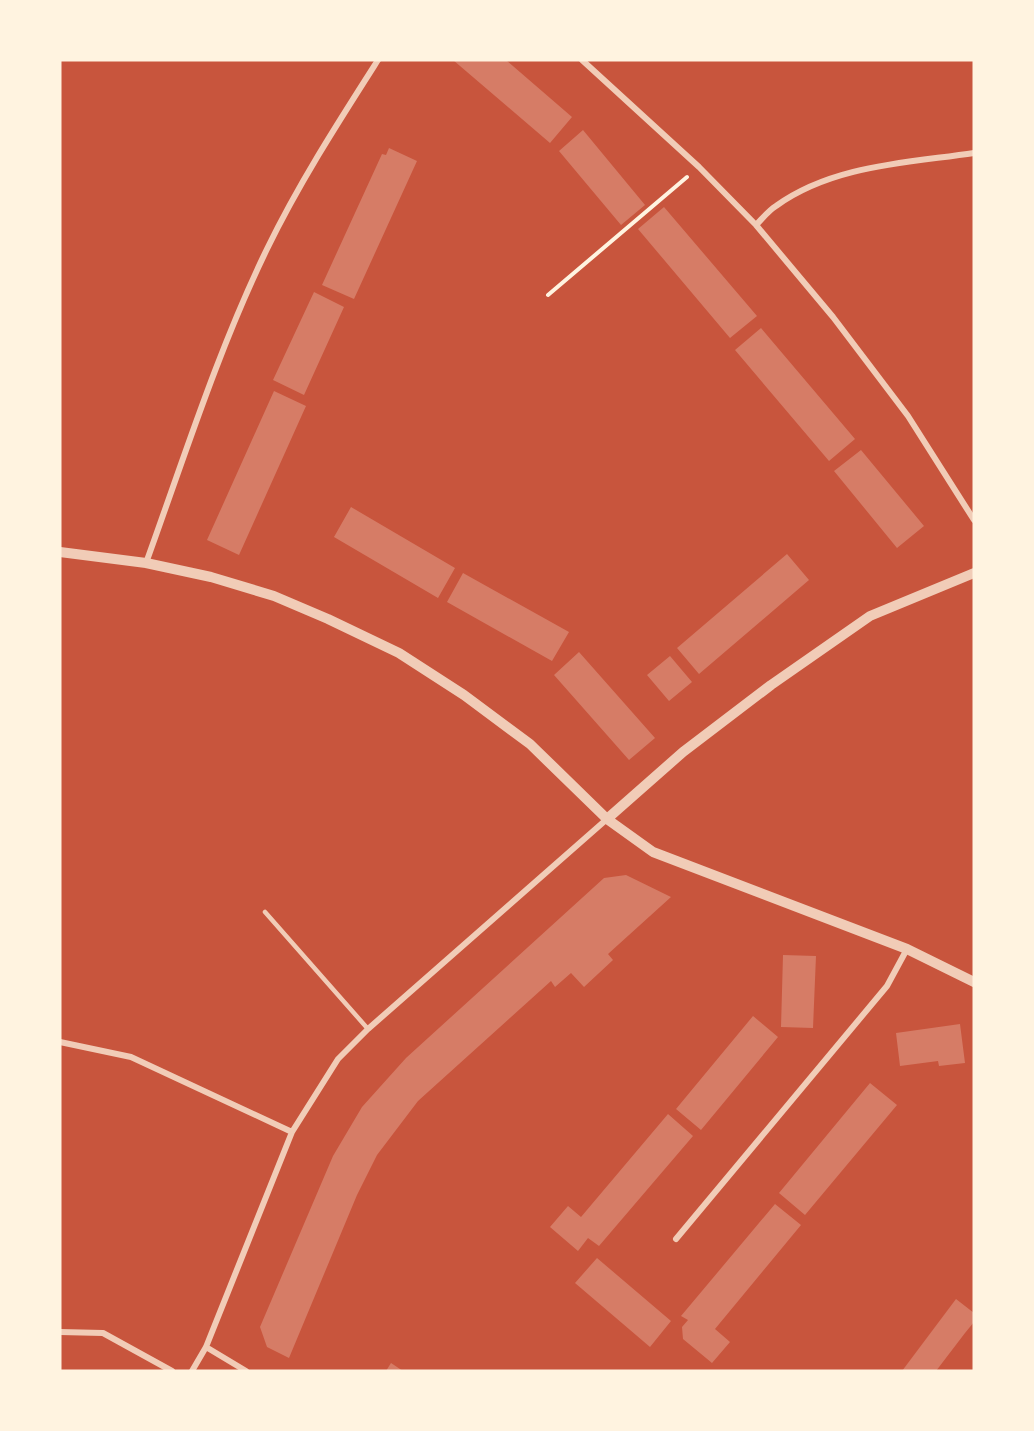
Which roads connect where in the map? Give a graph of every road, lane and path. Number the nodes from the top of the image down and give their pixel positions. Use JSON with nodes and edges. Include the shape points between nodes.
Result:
{"nodes":[{"id":1,"x":378,"y":60,"type":"edge"},
{"id":2,"x":582,"y":60,"type":"edge"},
{"id":3,"x":974,"y":153,"type":"edge"},
{"id":4,"x":699,"y":167,"type":"junction"},
{"id":5,"x":756,"y":225,"type":"junction"},
{"id":6,"x":548,"y":295,"type":"dead end"},
{"id":7,"x":974,"y":520,"type":"edge"},
{"id":8,"x":60,"y":552,"type":"edge"},
{"id":9,"x":146,"y":563,"type":"junction"},
{"id":10,"x":974,"y":573,"type":"edge"},
{"id":11,"x":607,"y":819,"type":"junction"},
{"id":12,"x":265,"y":912,"type":"dead end"},
{"id":13,"x":907,"y":949,"type":"junction"},
{"id":14,"x":974,"y":982,"type":"edge"},
{"id":15,"x":368,"y":1029,"type":"junction"},
{"id":16,"x":60,"y":1042,"type":"edge"},
{"id":17,"x":292,"y":1132,"type":"junction"},
{"id":18,"x":676,"y":1239,"type":"dead end"},
{"id":19,"x":60,"y":1332,"type":"edge"},
{"id":20,"x":206,"y":1347,"type":"junction"},
{"id":21,"x":172,"y":1371,"type":"edge"},
{"id":22,"x":192,"y":1371,"type":"edge"},
{"id":23,"x":246,"y":1371,"type":"edge"}],
"edges":[{"from":1,"to":9,"type":"street","via":[[318,156],[268,248],[225,342]]},
{"from":2,"to":4,"type":"street"},
{"from":3,"to":5,"type":"street","via":[[845,172],[801,190],[774,207]]},
{"from":4,"to":5,"type":"street"},
{"from":4,"to":6,"type":"path"},
{"from":5,"to":7,"type":"street","via":[[908,416]]},
{"from":8,"to":9,"type":"street"},
{"from":9,"to":11,"type":"street","via":[[273,596],[399,653],[530,744]]},
{"from":10,"to":11,"type":"street","via":[[870,616],[683,752]]},
{"from":11,"to":13,"type":"street","via":[[653,852]]},
{"from":11,"to":15,"type":"street"},
{"from":12,"to":15,"type":"lane"},
{"from":13,"to":14,"type":"street"},
{"from":13,"to":18,"type":"street","via":[[887,986]]},
{"from":15,"to":17,"type":"street","via":[[338,1059]]},
{"from":16,"to":17,"type":"street","via":[[131,1057]]},
{"from":17,"to":20,"type":"street"},
{"from":19,"to":21,"type":"street","via":[[103,1333]]},
{"from":20,"to":22,"type":"street"},
{"from":20,"to":23,"type":"street"}]}
